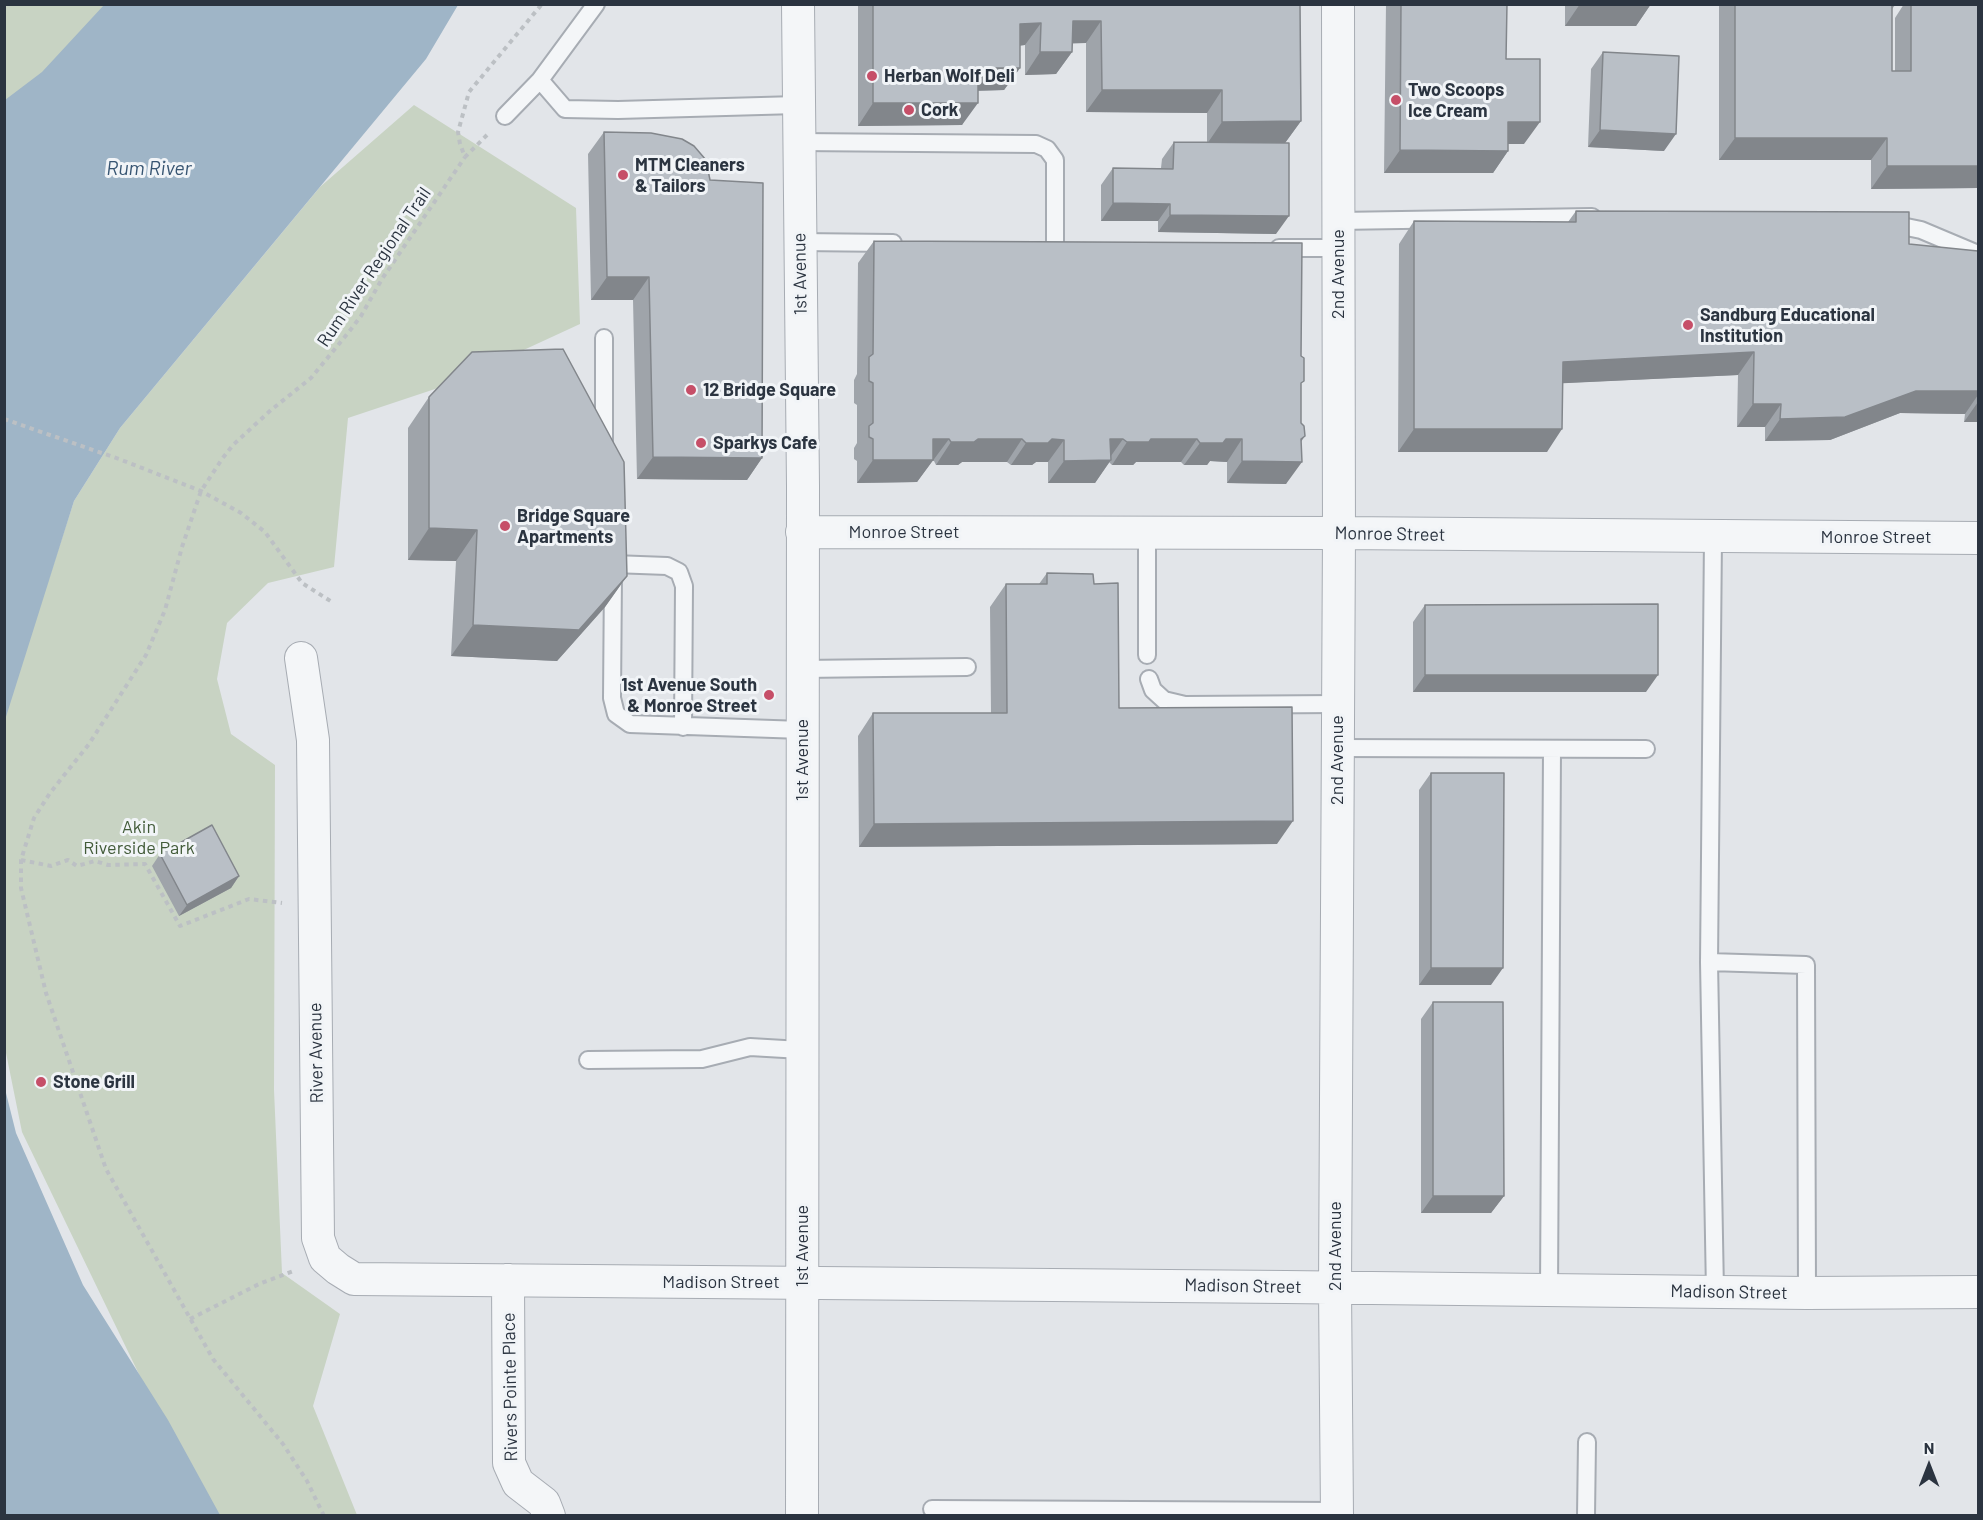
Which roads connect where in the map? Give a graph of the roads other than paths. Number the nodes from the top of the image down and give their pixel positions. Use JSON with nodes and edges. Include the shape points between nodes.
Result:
{"nodes":[{"id":1,"x":596,"y":4,"type":"edge"},
{"id":2,"x":798,"y":4,"type":"edge"},
{"id":3,"x":1338,"y":4,"type":"edge"},
{"id":4,"x":540,"y":80,"type":"junction"},
{"id":5,"x":797,"y":105,"type":"junction"},
{"id":6,"x":505,"y":116,"type":"dead end"},
{"id":7,"x":798,"y":141,"type":"junction"},
{"id":8,"x":1606,"y":217,"type":"edge"},
{"id":9,"x":1877,"y":220,"type":"edge"},
{"id":10,"x":1338,"y":235,"type":"junction"},
{"id":11,"x":799,"y":242,"type":"junction"},
{"id":12,"x":915,"y":243,"type":"edge"},
{"id":13,"x":1055,"y":245,"type":"edge"},
{"id":14,"x":1269,"y":248,"type":"edge"},
{"id":15,"x":1978,"y":254,"type":"edge"},
{"id":16,"x":604,"y":338,"type":"dead end"},
{"id":17,"x":606,"y":463,"type":"edge"},
{"id":18,"x":802,"y":532,"type":"junction"},
{"id":19,"x":1147,"y":533,"type":"junction"},
{"id":20,"x":1339,"y":533,"type":"junction"},
{"id":21,"x":1713,"y":537,"type":"junction"},
{"id":22,"x":1978,"y":538,"type":"edge"},
{"id":23,"x":1148,"y":655,"type":"dead end"},
{"id":24,"x":301,"y":658,"type":"dead end"},
{"id":25,"x":968,"y":667,"type":"dead end"},
{"id":26,"x":802,"y":669,"type":"junction"},
{"id":27,"x":1149,"y":680,"type":"dead end"},
{"id":28,"x":1337,"y":704,"type":"junction"},
{"id":29,"x":683,"y":727,"type":"junction"},
{"id":30,"x":802,"y":730,"type":"junction"},
{"id":31,"x":1337,"y":748,"type":"junction"},
{"id":32,"x":1552,"y":749,"type":"junction"},
{"id":33,"x":1646,"y":749,"type":"dead end"},
{"id":34,"x":1709,"y":962,"type":"junction"},
{"id":35,"x":801,"y":1050,"type":"junction"},
{"id":36,"x":588,"y":1060,"type":"dead end"},
{"id":37,"x":508,"y":1280,"type":"junction"},
{"id":38,"x":802,"y":1282,"type":"junction"},
{"id":39,"x":1335,"y":1288,"type":"junction"},
{"id":40,"x":1549,"y":1291,"type":"junction"},
{"id":41,"x":1715,"y":1292,"type":"junction"},
{"id":42,"x":1978,"y":1292,"type":"edge"},
{"id":43,"x":1807,"y":1293,"type":"junction"},
{"id":44,"x":1587,"y":1442,"type":"dead end"},
{"id":45,"x":932,"y":1509,"type":"dead end"},
{"id":46,"x":1337,"y":1513,"type":"edge"},
{"id":47,"x":549,"y":1515,"type":"edge"},
{"id":48,"x":802,"y":1515,"type":"edge"},
{"id":49,"x":1586,"y":1515,"type":"edge"}],
"edges":[{"from":1,"to":4,"type":"lane"},
{"from":2,"to":5,"type":"street","name":"1st Avenue"},
{"from":3,"to":10,"type":"street","name":"2nd Avenue"},
{"from":4,"to":5,"type":"lane","via":[[565,109]]},
{"from":4,"to":6,"type":"lane"},
{"from":5,"to":7,"type":"street","name":"1st Avenue"},
{"from":7,"to":11,"type":"street","name":"1st Avenue"},
{"from":7,"to":13,"type":"lane","via":[[1036,144],[1047,149],[1055,160]]},
{"from":8,"to":10,"type":"lane"},
{"from":9,"to":15,"type":"lane","via":[[1921,230]]},
{"from":10,"to":14,"type":"lane"},
{"from":10,"to":20,"type":"street","name":"2nd Avenue"},
{"from":11,"to":12,"type":"lane"},
{"from":11,"to":18,"type":"street","name":"1st Avenue"},
{"from":16,"to":17,"type":"lane"},
{"from":18,"to":19,"type":"street","name":"Monroe Street"},
{"from":18,"to":26,"type":"street","name":"1st Avenue"},
{"from":19,"to":20,"type":"street","name":"Monroe Street"},
{"from":19,"to":23,"type":"lane"},
{"from":20,"to":21,"type":"street","name":"Monroe Street"},
{"from":20,"to":28,"type":"street","name":"2nd Avenue"},
{"from":21,"to":22,"type":"street","name":"Monroe Street"},
{"from":21,"to":34,"type":"lane"},
{"from":24,"to":37,"type":"street","name":"River Avenue","via":[[313,740],[318,1238],[325,1258],[354,1280]]},
{"from":25,"to":26,"type":"lane"},
{"from":26,"to":30,"type":"street","name":"1st Avenue"},
{"from":27,"to":28,"type":"lane","via":[[1164,700],[1185,705]]},
{"from":28,"to":31,"type":"street","name":"2nd Avenue"},
{"from":29,"to":29,"type":"lane","via":[[630,724],[616,714],[612,698],[613,558],[667,566],[679,572],[684,586]]},
{"from":29,"to":30,"type":"lane"},
{"from":30,"to":35,"type":"street","name":"1st Avenue"},
{"from":31,"to":32,"type":"lane"},
{"from":31,"to":39,"type":"street","name":"2nd Avenue"},
{"from":32,"to":33,"type":"lane"},
{"from":32,"to":40,"type":"lane"},
{"from":34,"to":41,"type":"lane"},
{"from":34,"to":43,"type":"lane","via":[[1806,965]]},
{"from":35,"to":36,"type":"lane","via":[[750,1047],[702,1059]]},
{"from":35,"to":38,"type":"street","name":"1st Avenue"},
{"from":37,"to":38,"type":"street","name":"Madison Street"},
{"from":37,"to":47,"type":"street","name":"Rivers Pointe Place","via":[[509,1462],[518,1483],[544,1503]]},
{"from":38,"to":39,"type":"street","name":"Madison Street"},
{"from":38,"to":48,"type":"street","name":"1st Avenue"},
{"from":39,"to":40,"type":"street","name":"Madison Street"},
{"from":39,"to":46,"type":"street","name":"2nd Avenue"},
{"from":40,"to":41,"type":"street","name":"Madison Street"},
{"from":41,"to":43,"type":"street","name":"Madison Street"},
{"from":42,"to":43,"type":"street","name":"Madison Street"},
{"from":44,"to":49,"type":"lane"},
{"from":45,"to":46,"type":"lane"}]}
